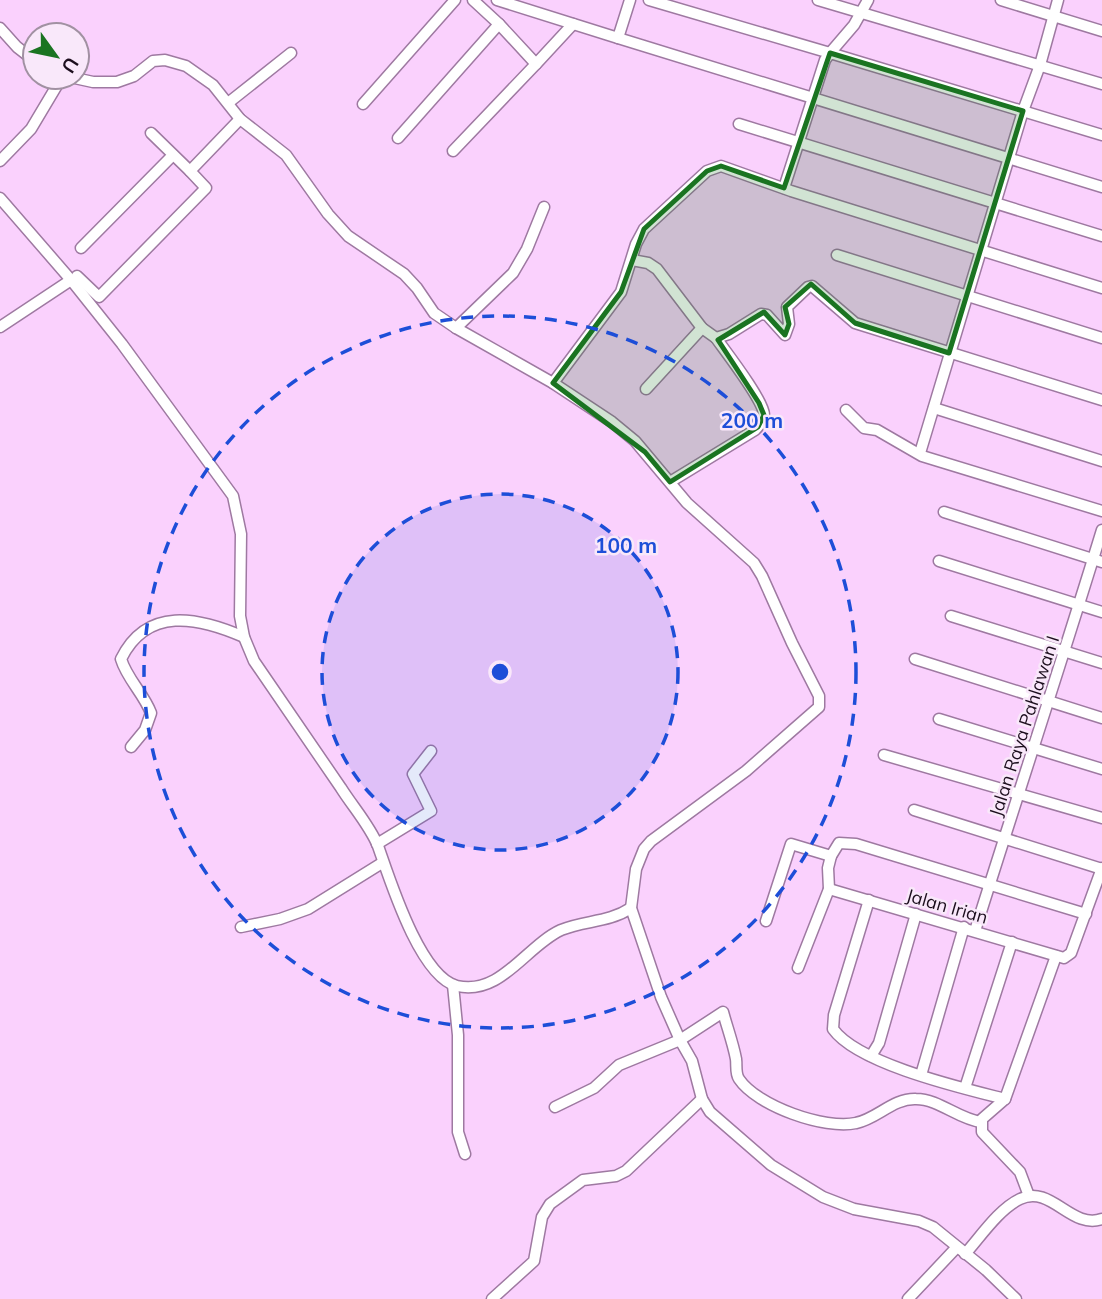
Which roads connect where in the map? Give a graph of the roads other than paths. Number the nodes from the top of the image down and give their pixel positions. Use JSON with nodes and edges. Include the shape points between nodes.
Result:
{"nodes":[{"id":1,"x":455,"y":0,"type":"edge"},
{"id":2,"x":497,"y":0,"type":"edge"},
{"id":3,"x":630,"y":0,"type":"edge"},
{"id":4,"x":649,"y":0,"type":"edge"},
{"id":5,"x":818,"y":0,"type":"edge"},
{"id":6,"x":868,"y":0,"type":"edge"},
{"id":7,"x":1001,"y":0,"type":"edge"},
{"id":8,"x":1058,"y":0,"type":"edge"},
{"id":9,"x":478,"y":1,"type":"edge"},
{"id":10,"x":834,"y":2,"type":"edge"},
{"id":11,"x":859,"y":13,"type":"junction"},
{"id":12,"x":1053,"y":16,"type":"junction"},
{"id":13,"x":499,"y":23,"type":"junction"},
{"id":14,"x":573,"y":24,"type":"junction"},
{"id":15,"x":0,"y":28,"type":"edge"},
{"id":16,"x":1102,"y":32,"type":"edge"},
{"id":17,"x":618,"y":38,"type":"junction"},
{"id":18,"x":21,"y":51,"type":"edge"},
{"id":19,"x":291,"y":53,"type":"dead end"},
{"id":20,"x":830,"y":53,"type":"junction"},
{"id":21,"x":536,"y":64,"type":"junction"},
{"id":22,"x":1040,"y":65,"type":"junction"},
{"id":23,"x":91,"y":81,"type":"edge"},
{"id":24,"x":1102,"y":84,"type":"edge"},
{"id":25,"x":54,"y":91,"type":"edge"},
{"id":26,"x":813,"y":97,"type":"junction"},
{"id":27,"x":228,"y":103,"type":"junction"},
{"id":28,"x":363,"y":104,"type":"dead end"},
{"id":29,"x":1023,"y":111,"type":"junction"},
{"id":30,"x":240,"y":119,"type":"junction"},
{"id":31,"x":739,"y":124,"type":"dead end"},
{"id":32,"x":151,"y":134,"type":"dead end"},
{"id":33,"x":1102,"y":135,"type":"edge"},
{"id":34,"x":398,"y":138,"type":"dead end"},
{"id":35,"x":799,"y":141,"type":"junction"},
{"id":36,"x":453,"y":151,"type":"dead end"},
{"id":37,"x":173,"y":155,"type":"junction"},
{"id":38,"x":1009,"y":158,"type":"junction"},
{"id":39,"x":0,"y":161,"type":"edge"},
{"id":40,"x":190,"y":171,"type":"junction"},
{"id":41,"x":1102,"y":187,"type":"edge"},
{"id":42,"x":784,"y":188,"type":"junction"},
{"id":43,"x":0,"y":198,"type":"edge"},
{"id":44,"x":995,"y":204,"type":"junction"},
{"id":45,"x":544,"y":207,"type":"dead end"},
{"id":46,"x":1102,"y":236,"type":"edge"},
{"id":47,"x":81,"y":248,"type":"dead end"},
{"id":48,"x":981,"y":250,"type":"junction"},
{"id":49,"x":837,"y":255,"type":"dead end"},
{"id":50,"x":632,"y":260,"type":"junction"},
{"id":51,"x":74,"y":278,"type":"junction"},
{"id":52,"x":1102,"y":288,"type":"edge"},
{"id":53,"x":968,"y":296,"type":"junction"},
{"id":54,"x":0,"y":327,"type":"edge"},
{"id":55,"x":456,"y":328,"type":"junction"},
{"id":56,"x":702,"y":328,"type":"junction"},
{"id":57,"x":716,"y":338,"type":"junction"},
{"id":58,"x":1102,"y":338,"type":"edge"},
{"id":59,"x":949,"y":353,"type":"junction"},
{"id":60,"x":553,"y":383,"type":"junction"},
{"id":61,"x":646,"y":389,"type":"dead end"},
{"id":62,"x":1102,"y":400,"type":"edge"},
{"id":63,"x":934,"y":408,"type":"junction"},
{"id":64,"x":846,"y":410,"type":"dead end"},
{"id":65,"x":920,"y":453,"type":"junction"},
{"id":66,"x":1102,"y":461,"type":"edge"},
{"id":67,"x":670,"y":482,"type":"junction"},
{"id":68,"x":1102,"y":510,"type":"edge"},
{"id":69,"x":944,"y":512,"type":"dead end"},
{"id":70,"x":1102,"y":530,"type":"edge"},
{"id":71,"x":1098,"y":560,"type":"edge"},
{"id":72,"x":939,"y":561,"type":"dead end"},
{"id":73,"x":1079,"y":605,"type":"junction"},
{"id":74,"x":1102,"y":612,"type":"edge"},
{"id":75,"x":951,"y":615,"type":"dead end"},
{"id":76,"x":244,"y":637,"type":"junction"},
{"id":77,"x":1066,"y":652,"type":"junction"},
{"id":78,"x":915,"y":659,"type":"dead end"},
{"id":79,"x":1102,"y":663,"type":"edge"},
{"id":80,"x":1046,"y":702,"type":"junction"},
{"id":81,"x":1102,"y":718,"type":"edge"},
{"id":82,"x":939,"y":719,"type":"dead end"},
{"id":83,"x":131,"y":747,"type":"dead end"},
{"id":84,"x":1032,"y":748,"type":"junction"},
{"id":85,"x":431,"y":751,"type":"dead end"},
{"id":86,"x":884,"y":755,"type":"dead end"},
{"id":87,"x":1102,"y":768,"type":"edge"},
{"id":88,"x":1018,"y":792,"type":"junction"},
{"id":89,"x":914,"y":810,"type":"dead end"},
{"id":90,"x":1102,"y":818,"type":"edge"},
{"id":91,"x":1004,"y":837,"type":"junction"},
{"id":92,"x":377,"y":844,"type":"junction"},
{"id":93,"x":831,"y":856,"type":"junction"},
{"id":94,"x":382,"y":863,"type":"junction"},
{"id":95,"x":1102,"y":869,"type":"edge"},
{"id":96,"x":990,"y":883,"type":"junction"},
{"id":97,"x":829,"y":889,"type":"junction"},
{"id":98,"x":869,"y":900,"type":"junction"},
{"id":99,"x":631,"y":908,"type":"junction"},
{"id":100,"x":916,"y":914,"type":"junction"},
{"id":101,"x":1086,"y":914,"type":"junction"},
{"id":102,"x":766,"y":921,"type":"dead end"},
{"id":103,"x":241,"y":927,"type":"dead end"},
{"id":104,"x":964,"y":927,"type":"junction"},
{"id":105,"x":975,"y":931,"type":"junction"},
{"id":106,"x":1012,"y":942,"type":"junction"},
{"id":107,"x":1056,"y":956,"type":"junction"},
{"id":108,"x":798,"y":968,"type":"dead end"},
{"id":109,"x":453,"y":985,"type":"junction"},
{"id":110,"x":680,"y":1040,"type":"junction"},
{"id":111,"x":872,"y":1056,"type":"junction"},
{"id":112,"x":921,"y":1075,"type":"junction"},
{"id":113,"x":965,"y":1088,"type":"junction"},
{"id":114,"x":702,"y":1099,"type":"junction"},
{"id":115,"x":1005,"y":1099,"type":"junction"},
{"id":116,"x":555,"y":1107,"type":"dead end"},
{"id":117,"x":981,"y":1122,"type":"junction"},
{"id":118,"x":465,"y":1154,"type":"dead end"},
{"id":119,"x":1029,"y":1196,"type":"junction"},
{"id":120,"x":1102,"y":1219,"type":"edge"},
{"id":121,"x":961,"y":1250,"type":"junction"},
{"id":122,"x":492,"y":1299,"type":"edge"},
{"id":123,"x":908,"y":1299,"type":"edge"},
{"id":124,"x":1016,"y":1299,"type":"edge"}],
"edges":[{"from":1,"to":28,"type":"street"},
{"from":2,"to":14,"type":"street"},
{"from":3,"to":17,"type":"street"},
{"from":4,"to":20,"type":"street"},
{"from":5,"to":10,"type":"street"},
{"from":6,"to":11,"type":"street"},
{"from":7,"to":12,"type":"street"},
{"from":8,"to":12,"type":"street"},
{"from":9,"to":13,"type":"street"},
{"from":10,"to":11,"type":"street"},
{"from":11,"to":20,"type":"street"},
{"from":11,"to":22,"type":"street"},
{"from":12,"to":16,"type":"street"},
{"from":12,"to":22,"type":"street"},
{"from":13,"to":21,"type":"street"},
{"from":13,"to":34,"type":"street"},
{"from":14,"to":17,"type":"street"},
{"from":14,"to":21,"type":"street"},
{"from":15,"to":18,"type":"street"},
{"from":17,"to":26,"type":"street"},
{"from":19,"to":27,"type":"street"},
{"from":20,"to":26,"type":"street"},
{"from":20,"to":29,"type":"street"},
{"from":21,"to":36,"type":"street"},
{"from":22,"to":24,"type":"street"},
{"from":22,"to":29,"type":"street"},
{"from":23,"to":27,"type":"street","via":[[110,84],[134,76],[153,61],[174,61],[202,75]]},
{"from":25,"to":39,"type":"street","via":[[31,129]]},
{"from":26,"to":35,"type":"street"},
{"from":26,"to":38,"type":"street"},
{"from":27,"to":30,"type":"street"},
{"from":29,"to":33,"type":"street"},
{"from":29,"to":38,"type":"street"},
{"from":30,"to":40,"type":"street"},
{"from":30,"to":55,"type":"street","via":[[286,155],[348,236],[404,274],[431,310]]},
{"from":31,"to":35,"type":"street"},
{"from":32,"to":37,"type":"street"},
{"from":35,"to":42,"type":"street"},
{"from":35,"to":44,"type":"street"},
{"from":37,"to":40,"type":"street"},
{"from":37,"to":47,"type":"street"},
{"from":38,"to":41,"type":"street"},
{"from":38,"to":44,"type":"street"},
{"from":40,"to":51,"type":"street","via":[[206,188],[99,298]]},
{"from":42,"to":48,"type":"street"},
{"from":42,"to":50,"type":"street","via":[[721,166],[707,171],[644,229]]},
{"from":43,"to":51,"type":"street"},
{"from":44,"to":46,"type":"street"},
{"from":44,"to":48,"type":"street"},
{"from":45,"to":55,"type":"street","via":[[513,273]]},
{"from":48,"to":52,"type":"street"},
{"from":48,"to":53,"type":"street"},
{"from":49,"to":53,"type":"street"},
{"from":50,"to":56,"type":"street","via":[[657,269]]},
{"from":50,"to":60,"type":"street","via":[[621,292]]},
{"from":51,"to":54,"type":"street"},
{"from":51,"to":76,"type":"street","via":[[233,496],[241,534]]},
{"from":53,"to":58,"type":"street"},
{"from":53,"to":59,"type":"street"},
{"from":55,"to":60,"type":"street"},
{"from":56,"to":57,"type":"street"},
{"from":56,"to":61,"type":"street"},
{"from":57,"to":59,"type":"street","via":[[761,314],[785,335],[787,307],[810,286],[855,323]]},
{"from":57,"to":67,"type":"street","via":[[754,394],[763,419],[755,429]]},
{"from":59,"to":62,"type":"street"},
{"from":59,"to":63,"type":"street"},
{"from":60,"to":67,"type":"street","via":[[635,441]]},
{"from":63,"to":65,"type":"street"},
{"from":63,"to":66,"type":"street"},
{"from":64,"to":65,"type":"street","via":[[864,428]]},
{"from":65,"to":68,"type":"street"},
{"from":67,"to":99,"type":"street","via":[[754,563],[821,702],[816,712],[746,771],[651,841],[636,869]]},
{"from":69,"to":71,"type":"street"},
{"from":70,"to":71,"type":"street","name":"Jalan Raya Pahlawan I"},
{"from":71,"to":73,"type":"street","name":"Jalan Raya Pahlawan I"},
{"from":72,"to":73,"type":"street"},
{"from":73,"to":74,"type":"street"},
{"from":73,"to":77,"type":"street","name":"Jalan Raya Pahlawan I"},
{"from":75,"to":77,"type":"street"},
{"from":76,"to":83,"type":"street","via":[[214,624],[191,621],[162,623],[136,637],[121,659],[151,713]]},
{"from":76,"to":92,"type":"street","via":[[254,661]]},
{"from":77,"to":79,"type":"street"},
{"from":77,"to":80,"type":"street","name":"Jalan Raya Pahlawan I"},
{"from":78,"to":80,"type":"street"},
{"from":80,"to":81,"type":"street"},
{"from":80,"to":84,"type":"street","name":"Jalan Raya Pahlawan I"},
{"from":82,"to":84,"type":"street"},
{"from":84,"to":87,"type":"street"},
{"from":84,"to":88,"type":"street","name":"Jalan Raya Pahlawan I"},
{"from":85,"to":92,"type":"street","via":[[413,774],[431,811]]},
{"from":86,"to":88,"type":"street"},
{"from":88,"to":90,"type":"street"},
{"from":88,"to":91,"type":"street","name":"Jalan Raya Pahlawan I"},
{"from":89,"to":91,"type":"street"},
{"from":91,"to":95,"type":"street"},
{"from":91,"to":96,"type":"street","name":"Jalan Raya Pahlawan I"},
{"from":92,"to":94,"type":"street"},
{"from":93,"to":96,"type":"street","via":[[839,843],[856,844]]},
{"from":93,"to":97,"type":"street"},
{"from":93,"to":102,"type":"street","via":[[791,844]]},
{"from":94,"to":103,"type":"street","via":[[308,909]]},
{"from":94,"to":109,"type":"street","via":[[421,951],[435,972]]},
{"from":95,"to":101,"type":"street"},
{"from":96,"to":101,"type":"street"},
{"from":96,"to":105,"type":"street","name":"Jalan Raya Pahlawan I"},
{"from":97,"to":98,"type":"street","name":"Jalan Irian"},
{"from":97,"to":108,"type":"street"},
{"from":98,"to":100,"type":"street","name":"Jalan Irian"},
{"from":98,"to":111,"type":"street","via":[[832,1022],[846,1043]]},
{"from":99,"to":109,"type":"street","via":[[609,919],[563,929],[487,984]]},
{"from":99,"to":110,"type":"street"},
{"from":100,"to":104,"type":"street","name":"Jalan Irian"},
{"from":100,"to":111,"type":"street"},
{"from":101,"to":107,"type":"street","via":[[1071,953]]},
{"from":104,"to":105,"type":"street","name":"Jalan Irian"},
{"from":104,"to":112,"type":"street"},
{"from":105,"to":106,"type":"street","name":"Jalan Irian"},
{"from":106,"to":107,"type":"street","name":"Jalan Irian"},
{"from":106,"to":113,"type":"street"},
{"from":107,"to":115,"type":"street"},
{"from":109,"to":118,"type":"street","via":[[458,1132]]},
{"from":110,"to":114,"type":"street","via":[[694,1066]]},
{"from":110,"to":116,"type":"street","via":[[619,1065],[594,1088]]},
{"from":110,"to":117,"type":"street","via":[[723,1012],[740,1082],[797,1116],[859,1123],[898,1102],[919,1099]]},
{"from":111,"to":112,"type":"street"},
{"from":112,"to":113,"type":"street"},
{"from":113,"to":115,"type":"street"},
{"from":114,"to":121,"type":"street","via":[[729,1129],[803,1186],[854,1209],[926,1223]]},
{"from":114,"to":122,"type":"street","via":[[626,1171],[583,1180],[550,1204],[542,1217],[534,1261]]},
{"from":115,"to":117,"type":"street"},
{"from":117,"to":119,"type":"street","via":[[989,1142],[1020,1172]]},
{"from":119,"to":120,"type":"street","via":[[1048,1199],[1087,1221]]},
{"from":119,"to":121,"type":"street","via":[[1011,1205]]},
{"from":121,"to":123,"type":"street"},
{"from":121,"to":124,"type":"street"}]}
